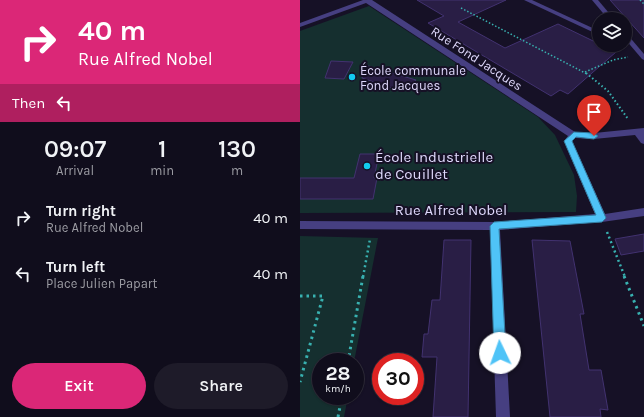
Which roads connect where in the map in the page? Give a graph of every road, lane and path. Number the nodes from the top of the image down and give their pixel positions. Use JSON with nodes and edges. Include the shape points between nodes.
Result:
{"nodes":[{"id":1,"x":367,"y":0,"type":"edge"},
{"id":2,"x":527,"y":0,"type":"edge"},
{"id":3,"x":541,"y":0,"type":"edge"},
{"id":4,"x":595,"y":0,"type":"edge"},
{"id":5,"x":640,"y":0,"type":"edge"},
{"id":6,"x":534,"y":3,"type":"junction"},
{"id":7,"x":644,"y":4,"type":"edge"},
{"id":8,"x":462,"y":8,"type":"dead end"},
{"id":9,"x":605,"y":12,"type":"edge"},
{"id":10,"x":300,"y":25,"type":"edge"},
{"id":11,"x":592,"y":30,"type":"edge"},
{"id":12,"x":632,"y":43,"type":"edge"},
{"id":13,"x":632,"y":46,"type":"edge"},
{"id":14,"x":636,"y":48,"type":"junction"},
{"id":15,"x":643,"y":57,"type":"edge"},
{"id":16,"x":585,"y":72,"type":"junction"},
{"id":17,"x":641,"y":131,"type":"edge"},
{"id":18,"x":574,"y":134,"type":"junction"},
{"id":19,"x":644,"y":141,"type":"edge"},
{"id":20,"x":644,"y":212,"type":"edge"},
{"id":21,"x":602,"y":218,"type":"junction"},
{"id":22,"x":300,"y":225,"type":"edge"},
{"id":23,"x":373,"y":225,"type":"junction"},
{"id":24,"x":494,"y":226,"type":"junction"},
{"id":25,"x":300,"y":296,"type":"edge"},
{"id":26,"x":644,"y":326,"type":"edge"},
{"id":27,"x":350,"y":353,"type":"edge"},
{"id":28,"x":300,"y":382,"type":"edge"},
{"id":29,"x":340,"y":405,"type":"edge"},
{"id":30,"x":338,"y":417,"type":"edge"},
{"id":31,"x":503,"y":417,"type":"edge"}],
"edges":[{"from":1,"to":10,"type":"street"},
{"from":1,"to":18,"type":"street","name":"Rue Fond Jacques"},
{"from":2,"to":6,"type":"street"},
{"from":3,"to":6,"type":"street"},
{"from":4,"to":9,"type":"street"},
{"from":5,"to":7,"type":"path"},
{"from":6,"to":11,"type":"street"},
{"from":8,"to":16,"type":"path"},
{"from":12,"to":14,"type":"street"},
{"from":13,"to":14,"type":"street"},
{"from":14,"to":15,"type":"street"},
{"from":15,"to":16,"type":"path","via":[[613,60]]},
{"from":16,"to":17,"type":"path","via":[[608,91]]},
{"from":17,"to":18,"type":"street","via":[[594,136]]},
{"from":17,"to":19,"type":"street"},
{"from":18,"to":21,"type":"street","via":[[568,141]]},
{"from":20,"to":21,"type":"street","name":"Rue Alfred Nobel"},
{"from":21,"to":24,"type":"street","name":"Rue Alfred Nobel"},
{"from":21,"to":26,"type":"path"},
{"from":22,"to":23,"type":"street","name":"Rue Alfred Nobel"},
{"from":23,"to":24,"type":"street","name":"Rue Alfred Nobel"},
{"from":23,"to":27,"type":"path"},
{"from":24,"to":31,"type":"street"},
{"from":25,"to":28,"type":"path","via":[[323,296]]},
{"from":29,"to":30,"type":"path"}]}
